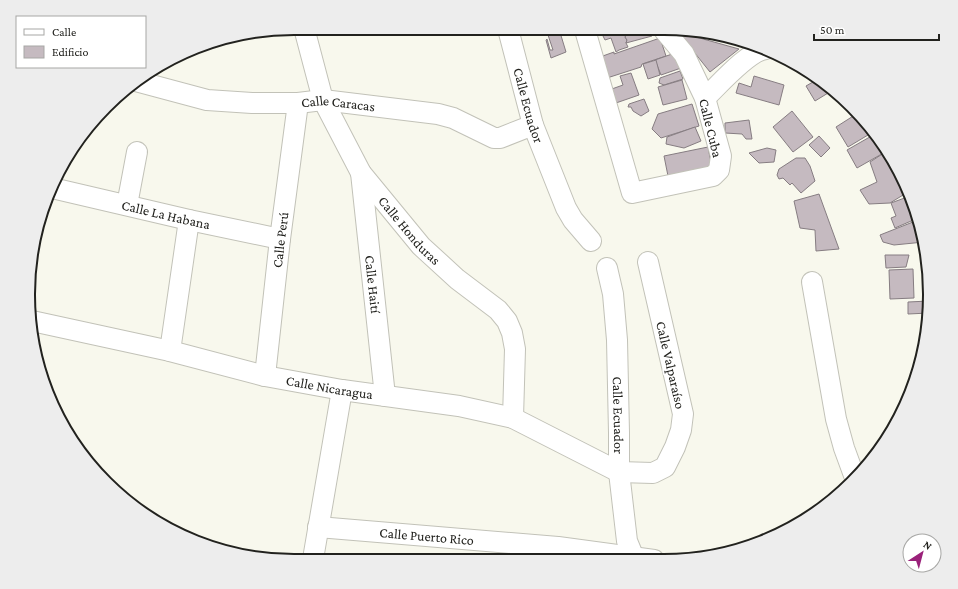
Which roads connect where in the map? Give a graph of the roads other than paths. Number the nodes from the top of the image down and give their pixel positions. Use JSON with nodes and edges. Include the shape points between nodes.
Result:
{"nodes":[{"id":1,"x":302,"y":35,"type":"edge"},
{"id":2,"x":510,"y":35,"type":"edge"},
{"id":3,"x":586,"y":35,"type":"edge"},
{"id":4,"x":668,"y":35,"type":"edge"},
{"id":5,"x":756,"y":52,"type":"edge"},
{"id":6,"x":144,"y":83,"type":"edge"},
{"id":7,"x":705,"y":98,"type":"junction"},
{"id":8,"x":323,"y":100,"type":"junction"},
{"id":9,"x":298,"y":103,"type":"junction"},
{"id":10,"x":533,"y":124,"type":"junction"},
{"id":11,"x":137,"y":152,"type":"dead end"},
{"id":12,"x":361,"y":173,"type":"junction"},
{"id":13,"x":58,"y":189,"type":"edge"},
{"id":14,"x":127,"y":205,"type":"junction"},
{"id":15,"x":189,"y":220,"type":"junction"},
{"id":16,"x":280,"y":239,"type":"junction"},
{"id":17,"x":591,"y":241,"type":"dead end"},
{"id":18,"x":648,"y":262,"type":"dead end"},
{"id":19,"x":607,"y":268,"type":"dead end"},
{"id":20,"x":812,"y":282,"type":"dead end"},
{"id":21,"x":37,"y":322,"type":"edge"},
{"id":22,"x":170,"y":351,"type":"junction"},
{"id":23,"x":265,"y":376,"type":"junction"},
{"id":24,"x":342,"y":390,"type":"junction"},
{"id":25,"x":385,"y":396,"type":"junction"},
{"id":26,"x":513,"y":418,"type":"junction"},
{"id":27,"x":619,"y":472,"type":"junction"},
{"id":28,"x":853,"y":472,"type":"edge"},
{"id":29,"x":318,"y":527,"type":"junction"},
{"id":30,"x":558,"y":553,"type":"edge"},
{"id":31,"x":314,"y":554,"type":"edge"},
{"id":32,"x":571,"y":554,"type":"edge"},
{"id":33,"x":633,"y":554,"type":"edge"}],
"edges":[{"from":1,"to":8,"type":"street","name":"Calle Honduras"},
{"from":2,"to":10,"type":"street","name":"Calle Ecuador"},
{"from":3,"to":7,"type":"street","name":"Calle Cuba","via":[[632,194],[713,176],[719,170],[721,156]]},
{"from":4,"to":7,"type":"street","name":"Calle Cuba","via":[[684,54]]},
{"from":5,"to":7,"type":"street"},
{"from":6,"to":9,"type":"street","name":"Calle Caracas","via":[[207,100]]},
{"from":8,"to":9,"type":"street","name":"Calle Caracas"},
{"from":8,"to":10,"type":"street","name":"Calle Caracas","via":[[438,114],[453,118],[494,138],[500,138]]},
{"from":8,"to":12,"type":"street","name":"Calle Honduras"},
{"from":9,"to":16,"type":"street","name":"Calle Perú"},
{"from":10,"to":17,"type":"street","name":"Calle Ecuador","via":[[566,208]]},
{"from":11,"to":14,"type":"street"},
{"from":12,"to":25,"type":"street","name":"Calle Haití"},
{"from":12,"to":26,"type":"street","name":"Calle Honduras","via":[[421,246],[457,279],[498,310],[507,321],[515,349]]},
{"from":13,"to":14,"type":"street","name":"Calle La Habana"},
{"from":14,"to":15,"type":"street","name":"Calle La Habana"},
{"from":15,"to":16,"type":"street","name":"Calle La Habana"},
{"from":15,"to":22,"type":"street"},
{"from":16,"to":23,"type":"street","name":"Calle Perú"},
{"from":18,"to":27,"type":"street","name":"Calle Valparaíso","via":[[683,414],[681,430],[665,466],[653,473]]},
{"from":19,"to":27,"type":"street","name":"Calle Ecuador","via":[[613,294],[617,340]]},
{"from":20,"to":28,"type":"street","via":[[836,419]]},
{"from":21,"to":22,"type":"street","name":"Calle Nicaragua"},
{"from":22,"to":23,"type":"street","name":"Calle Nicaragua"},
{"from":23,"to":24,"type":"street","name":"Calle Nicaragua"},
{"from":24,"to":25,"type":"street","name":"Calle Nicaragua"},
{"from":24,"to":29,"type":"street"},
{"from":25,"to":26,"type":"street","name":"Calle Nicaragua","via":[[459,406]]},
{"from":26,"to":27,"type":"street","name":"Calle Nicaragua"},
{"from":27,"to":33,"type":"street","name":"Calle Ecuador","via":[[627,541]]},
{"from":29,"to":30,"type":"street","name":"Calle Puerto Rico"},
{"from":29,"to":31,"type":"street"},
{"from":30,"to":32,"type":"street","name":"Calle Puerto Rico"}]}
